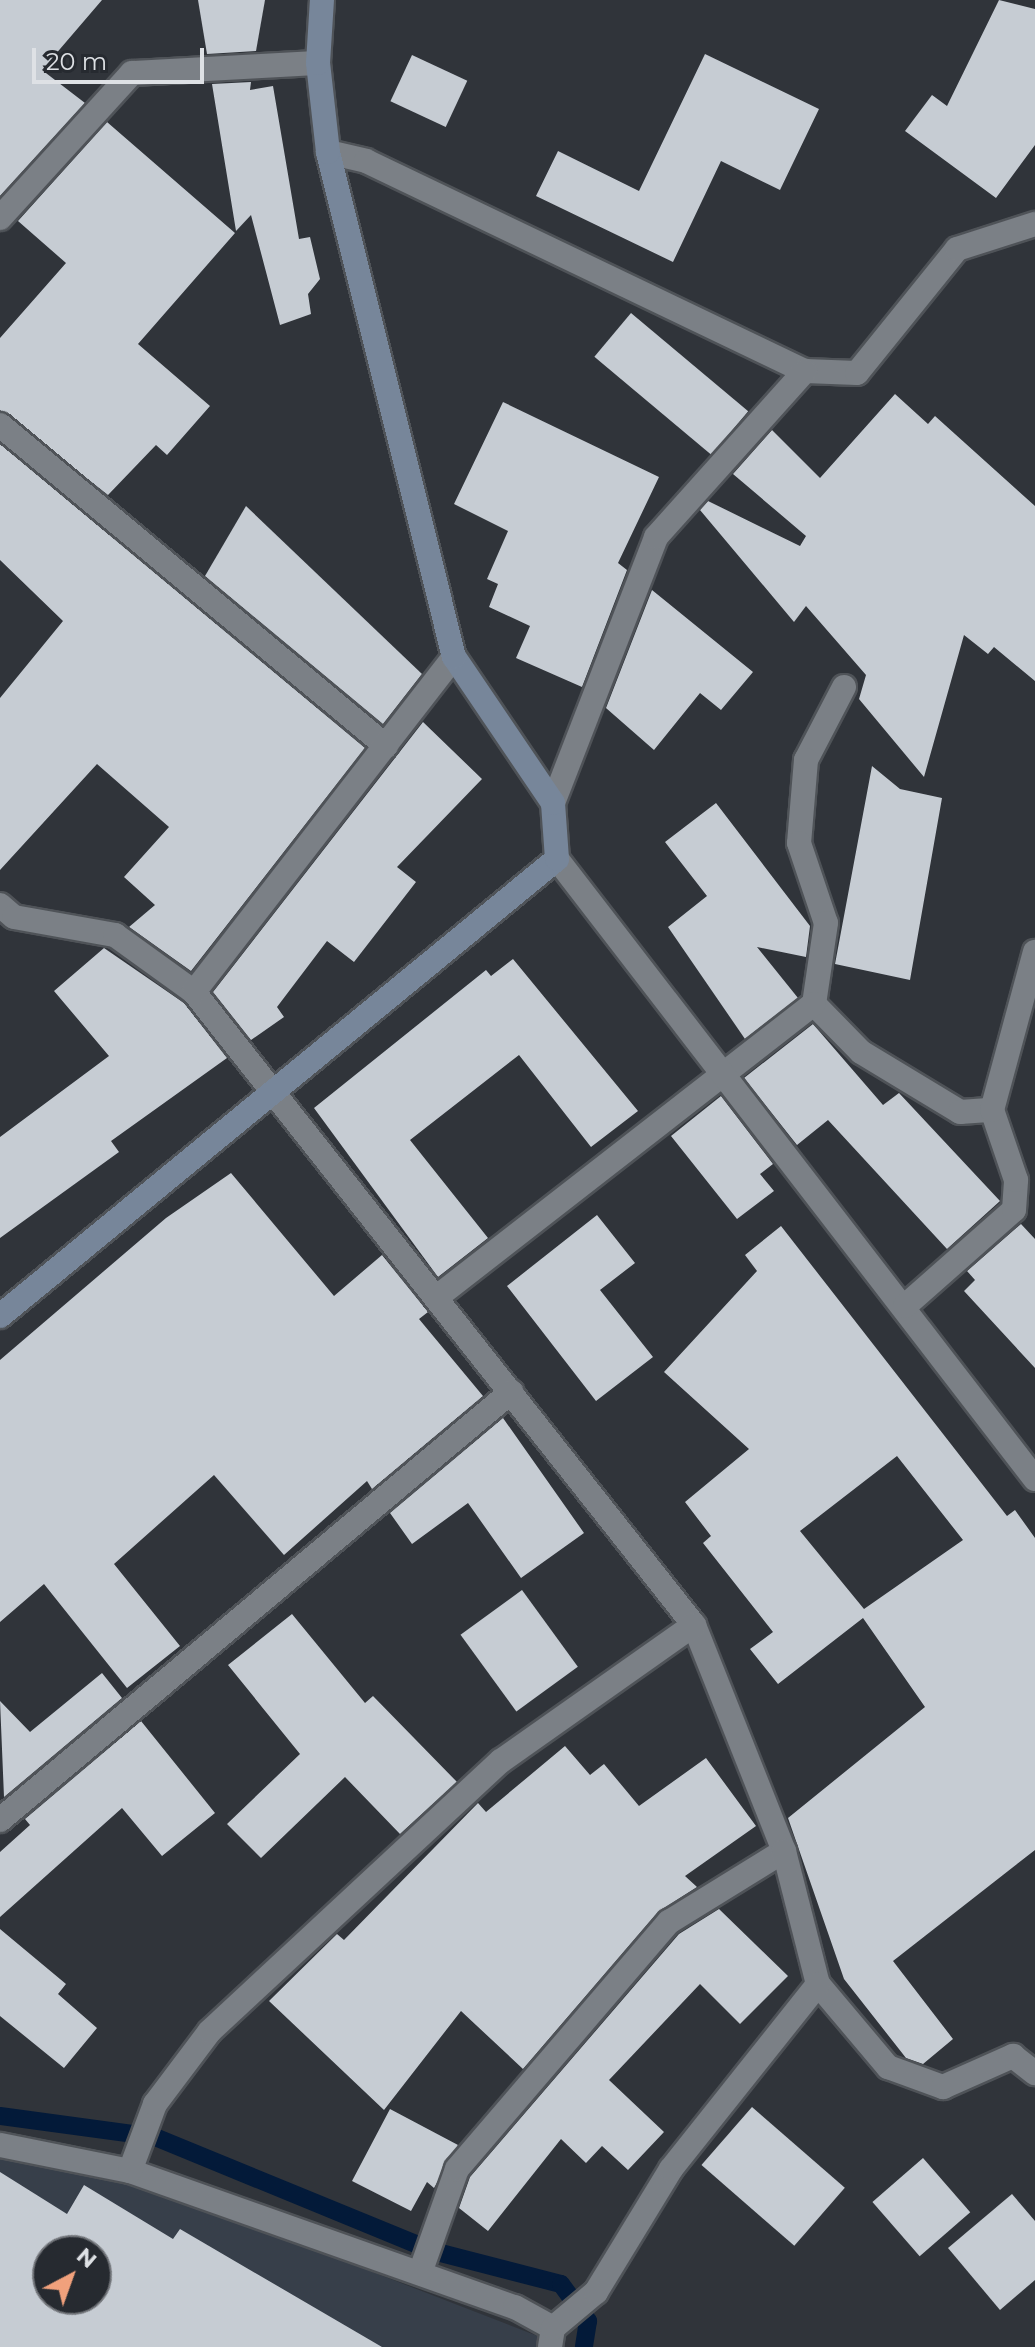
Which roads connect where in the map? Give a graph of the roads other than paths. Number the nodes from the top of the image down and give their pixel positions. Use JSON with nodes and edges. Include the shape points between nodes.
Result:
{"nodes":[{"id":1,"x":322,"y":0,"type":"edge"},
{"id":2,"x":318,"y":63,"type":"junction"},
{"id":3,"x":328,"y":152,"type":"junction"},
{"id":4,"x":0,"y":218,"type":"edge"},
{"id":5,"x":1035,"y":224,"type":"edge"},
{"id":6,"x":805,"y":371,"type":"junction"},
{"id":7,"x":0,"y":425,"type":"edge"},
{"id":8,"x":454,"y":657,"type":"junction"},
{"id":9,"x":844,"y":687,"type":"dead end"},
{"id":10,"x":386,"y":746,"type":"junction"},
{"id":11,"x":553,"y":803,"type":"junction"},
{"id":12,"x":557,"y":859,"type":"junction"},
{"id":13,"x":5,"y":918,"type":"edge"},
{"id":14,"x":1035,"y":952,"type":"edge"},
{"id":15,"x":194,"y":992,"type":"junction"},
{"id":16,"x":814,"y":1004,"type":"junction"},
{"id":17,"x":723,"y":1074,"type":"junction"},
{"id":18,"x":272,"y":1089,"type":"junction"},
{"id":19,"x":992,"y":1110,"type":"junction"},
{"id":20,"x":437,"y":1297,"type":"junction"},
{"id":21,"x":905,"y":1306,"type":"junction"},
{"id":22,"x":0,"y":1316,"type":"edge"},
{"id":23,"x":511,"y":1392,"type":"junction"},
{"id":24,"x":1035,"y":1479,"type":"edge"},
{"id":25,"x":694,"y":1625,"type":"junction"},
{"id":26,"x":0,"y":1820,"type":"edge"},
{"id":27,"x":784,"y":1851,"type":"junction"},
{"id":28,"x":818,"y":1984,"type":"junction"},
{"id":29,"x":1035,"y":2073,"type":"edge"},
{"id":30,"x":0,"y":2145,"type":"edge"},
{"id":31,"x":133,"y":2159,"type":"junction"},
{"id":32,"x":420,"y":2273,"type":"junction"},
{"id":33,"x":552,"y":2338,"type":"edge"}],
"edges":[{"from":1,"to":2,"type":"street"},
{"from":2,"to":3,"type":"street"},
{"from":2,"to":4,"type":"street","via":[[132,73]]},
{"from":3,"to":6,"type":"street","via":[[366,161]]},
{"from":3,"to":8,"type":"street"},
{"from":5,"to":6,"type":"street","via":[[957,249],[857,373]]},
{"from":6,"to":11,"type":"street","via":[[656,537]]},
{"from":7,"to":10,"type":"street"},
{"from":8,"to":10,"type":"street"},
{"from":8,"to":11,"type":"street"},
{"from":9,"to":16,"type":"street","via":[[806,760],[799,843],[826,923]]},
{"from":10,"to":15,"type":"street"},
{"from":11,"to":12,"type":"street"},
{"from":12,"to":17,"type":"street"},
{"from":12,"to":18,"type":"street"},
{"from":13,"to":15,"type":"street","via":[[115,935]]},
{"from":14,"to":19,"type":"street"},
{"from":15,"to":18,"type":"street"},
{"from":16,"to":17,"type":"street"},
{"from":16,"to":19,"type":"street","via":[[861,1052],[960,1112]]},
{"from":17,"to":20,"type":"street"},
{"from":17,"to":21,"type":"street"},
{"from":18,"to":20,"type":"street"},
{"from":18,"to":22,"type":"street"},
{"from":19,"to":21,"type":"street","via":[[1016,1180],[1014,1210]]},
{"from":20,"to":23,"type":"street"},
{"from":21,"to":24,"type":"street"},
{"from":23,"to":25,"type":"street"},
{"from":23,"to":26,"type":"street"},
{"from":25,"to":27,"type":"street"},
{"from":25,"to":31,"type":"street","via":[[501,1761],[210,2031],[155,2104]]},
{"from":27,"to":28,"type":"street"},
{"from":27,"to":32,"type":"street","via":[[669,1922],[457,2169]]},
{"from":28,"to":29,"type":"street","via":[[888,2067],[943,2087],[1013,2056]]},
{"from":28,"to":33,"type":"street","via":[[671,2169],[596,2292]]},
{"from":30,"to":31,"type":"street"},
{"from":31,"to":32,"type":"street"},
{"from":32,"to":33,"type":"street","via":[[515,2307]]}]}
